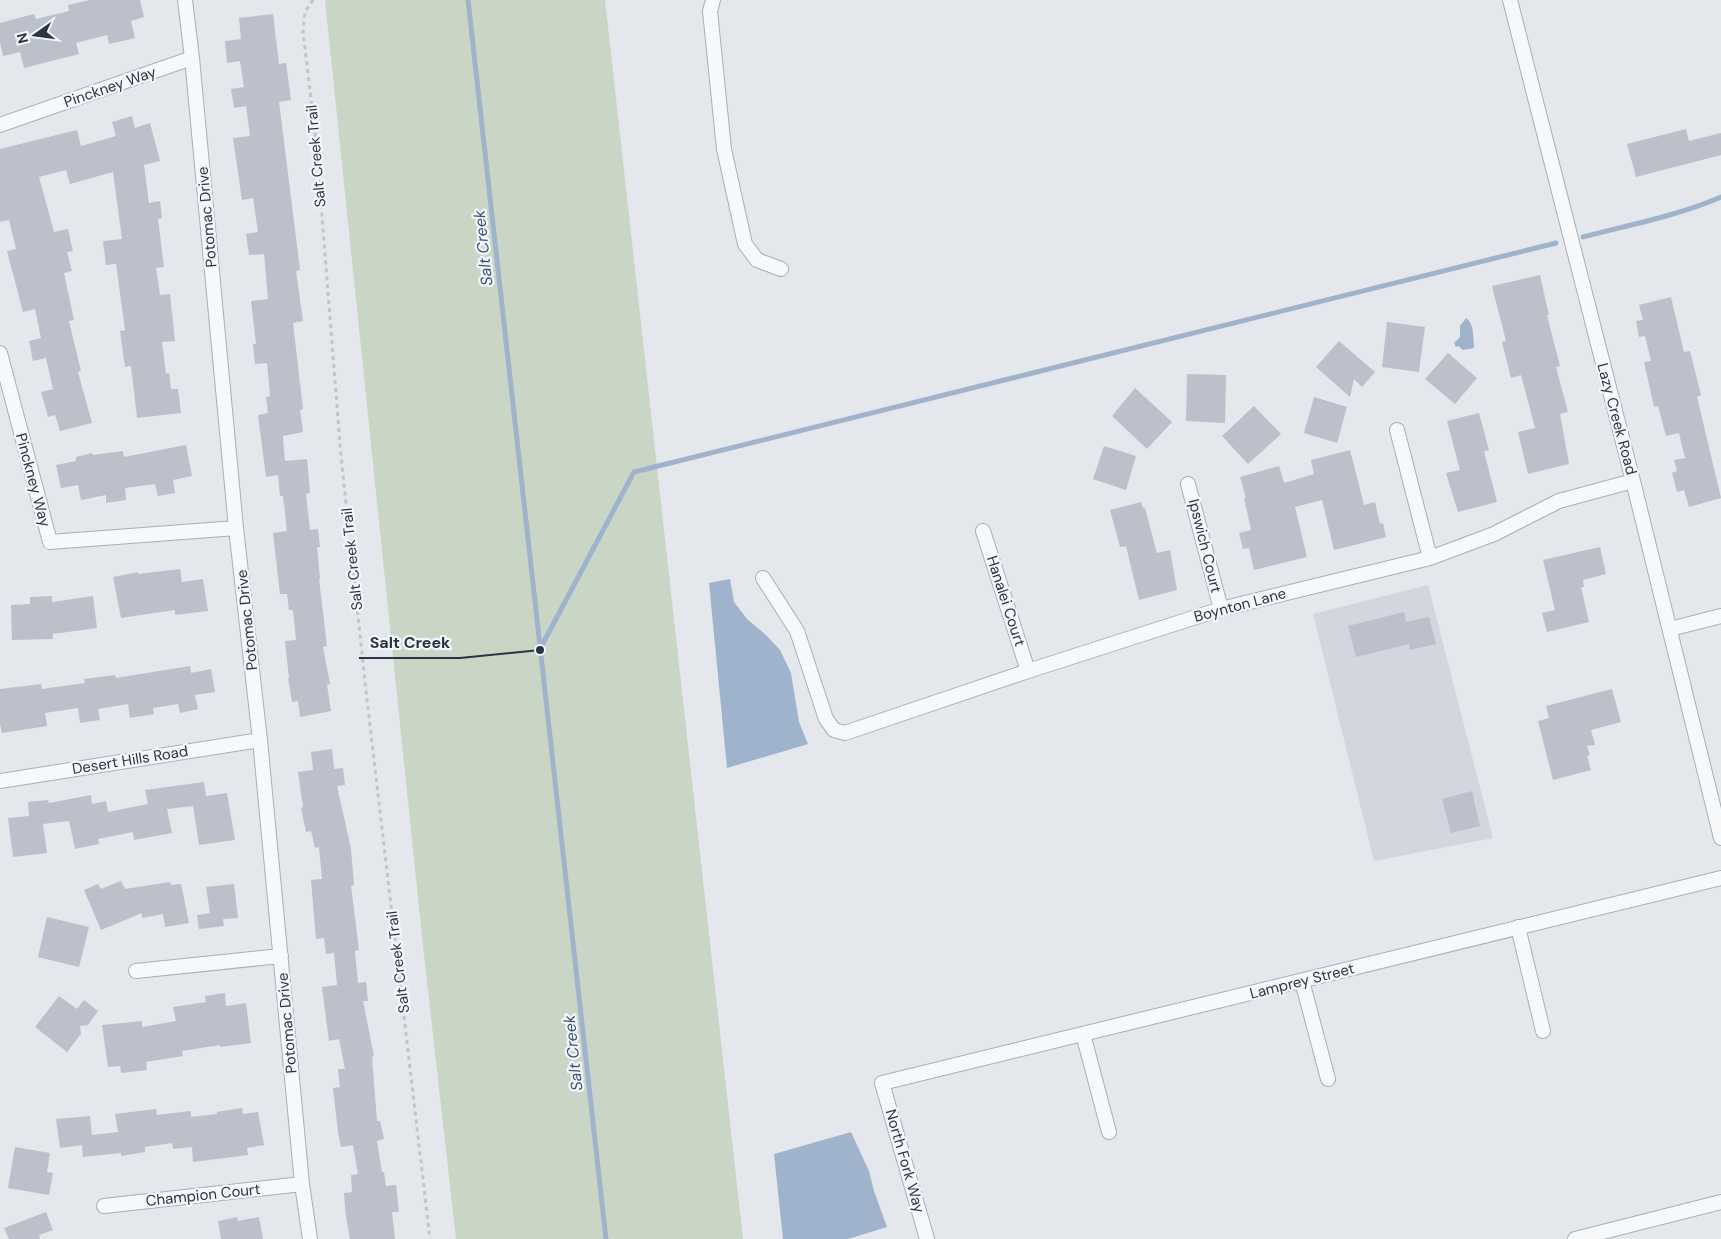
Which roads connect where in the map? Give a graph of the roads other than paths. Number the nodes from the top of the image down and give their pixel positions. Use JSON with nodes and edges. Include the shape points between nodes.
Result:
{"nodes":[{"id":1,"x":185,"y":0,"type":"edge"},
{"id":2,"x":713,"y":0,"type":"edge"},
{"id":3,"x":1510,"y":0,"type":"edge"},
{"id":4,"x":192,"y":58,"type":"junction"},
{"id":5,"x":0,"y":125,"type":"edge"},
{"id":6,"x":781,"y":269,"type":"dead end"},
{"id":7,"x":0,"y":353,"type":"edge"},
{"id":8,"x":1397,"y":430,"type":"dead end"},
{"id":9,"x":1633,"y":481,"type":"junction"},
{"id":10,"x":1188,"y":484,"type":"dead end"},
{"id":11,"x":236,"y":528,"type":"junction"},
{"id":12,"x":983,"y":531,"type":"dead end"},
{"id":13,"x":1430,"y":558,"type":"junction"},
{"id":14,"x":763,"y":578,"type":"dead end"},
{"id":15,"x":1221,"y":609,"type":"junction"},
{"id":16,"x":1721,"y":616,"type":"edge"},
{"id":17,"x":1670,"y":629,"type":"junction"},
{"id":18,"x":1028,"y":671,"type":"junction"},
{"id":19,"x":260,"y":740,"type":"junction"},
{"id":20,"x":0,"y":781,"type":"edge"},
{"id":21,"x":1721,"y":838,"type":"edge"},
{"id":22,"x":1721,"y":878,"type":"edge"},
{"id":23,"x":1518,"y":927,"type":"junction"},
{"id":24,"x":281,"y":956,"type":"junction"},
{"id":25,"x":136,"y":970,"type":"dead end"},
{"id":26,"x":1302,"y":980,"type":"junction"},
{"id":27,"x":1543,"y":1031,"type":"dead end"},
{"id":28,"x":1084,"y":1034,"type":"junction"},
{"id":29,"x":1328,"y":1079,"type":"dead end"},
{"id":30,"x":882,"y":1083,"type":"joint"},
{"id":31,"x":1109,"y":1132,"type":"dead end"},
{"id":32,"x":302,"y":1184,"type":"junction"},
{"id":33,"x":1721,"y":1202,"type":"edge"},
{"id":34,"x":104,"y":1206,"type":"dead end"},
{"id":35,"x":310,"y":1239,"type":"edge"},
{"id":36,"x":927,"y":1239,"type":"edge"},
{"id":37,"x":1576,"y":1239,"type":"edge"}],
"edges":[{"from":1,"to":4,"type":"street","name":"Potomac Drive"},
{"from":2,"to":6,"type":"street","via":[[710,11],[724,149],[745,244],[757,260]]},
{"from":3,"to":9,"type":"street","name":"Lazy Creek Road"},
{"from":4,"to":5,"type":"street","name":"Pinckney Way"},
{"from":4,"to":11,"type":"street","name":"Potomac Drive"},
{"from":7,"to":11,"type":"street","name":"Pinckney Way","via":[[50,542]]},
{"from":8,"to":13,"type":"street"},
{"from":9,"to":13,"type":"street","name":"Boynton Lane","via":[[1558,501],[1494,534]]},
{"from":9,"to":17,"type":"street","name":"Lazy Creek Road"},
{"from":10,"to":15,"type":"street","name":"Ipswich Court"},
{"from":11,"to":19,"type":"street","name":"Potomac Drive"},
{"from":12,"to":18,"type":"street","name":"Hanalei Court"},
{"from":13,"to":15,"type":"street","name":"Boynton Lane"},
{"from":14,"to":18,"type":"street","name":"Boynton Lane","via":[[797,631],[826,719],[834,730],[846,733]]},
{"from":15,"to":18,"type":"street","name":"Boynton Lane"},
{"from":16,"to":17,"type":"street"},
{"from":17,"to":21,"type":"street","name":"Lazy Creek Road"},
{"from":19,"to":20,"type":"street","name":"Desert Hills Road"},
{"from":19,"to":24,"type":"street","name":"Potomac Drive"},
{"from":22,"to":23,"type":"street","name":"Lamprey Street"},
{"from":23,"to":26,"type":"street","name":"Lamprey Street"},
{"from":23,"to":27,"type":"street"},
{"from":24,"to":25,"type":"street"},
{"from":24,"to":32,"type":"street","name":"Potomac Drive"},
{"from":26,"to":28,"type":"street","name":"Lamprey Street"},
{"from":26,"to":29,"type":"street"},
{"from":28,"to":30,"type":"street","name":"Lamprey Street"},
{"from":28,"to":31,"type":"street"},
{"from":30,"to":36,"type":"street","name":"North Fork Way"},
{"from":32,"to":34,"type":"street","name":"Champion Court"},
{"from":32,"to":35,"type":"street","name":"Potomac Drive"},
{"from":33,"to":37,"type":"street"}]}
